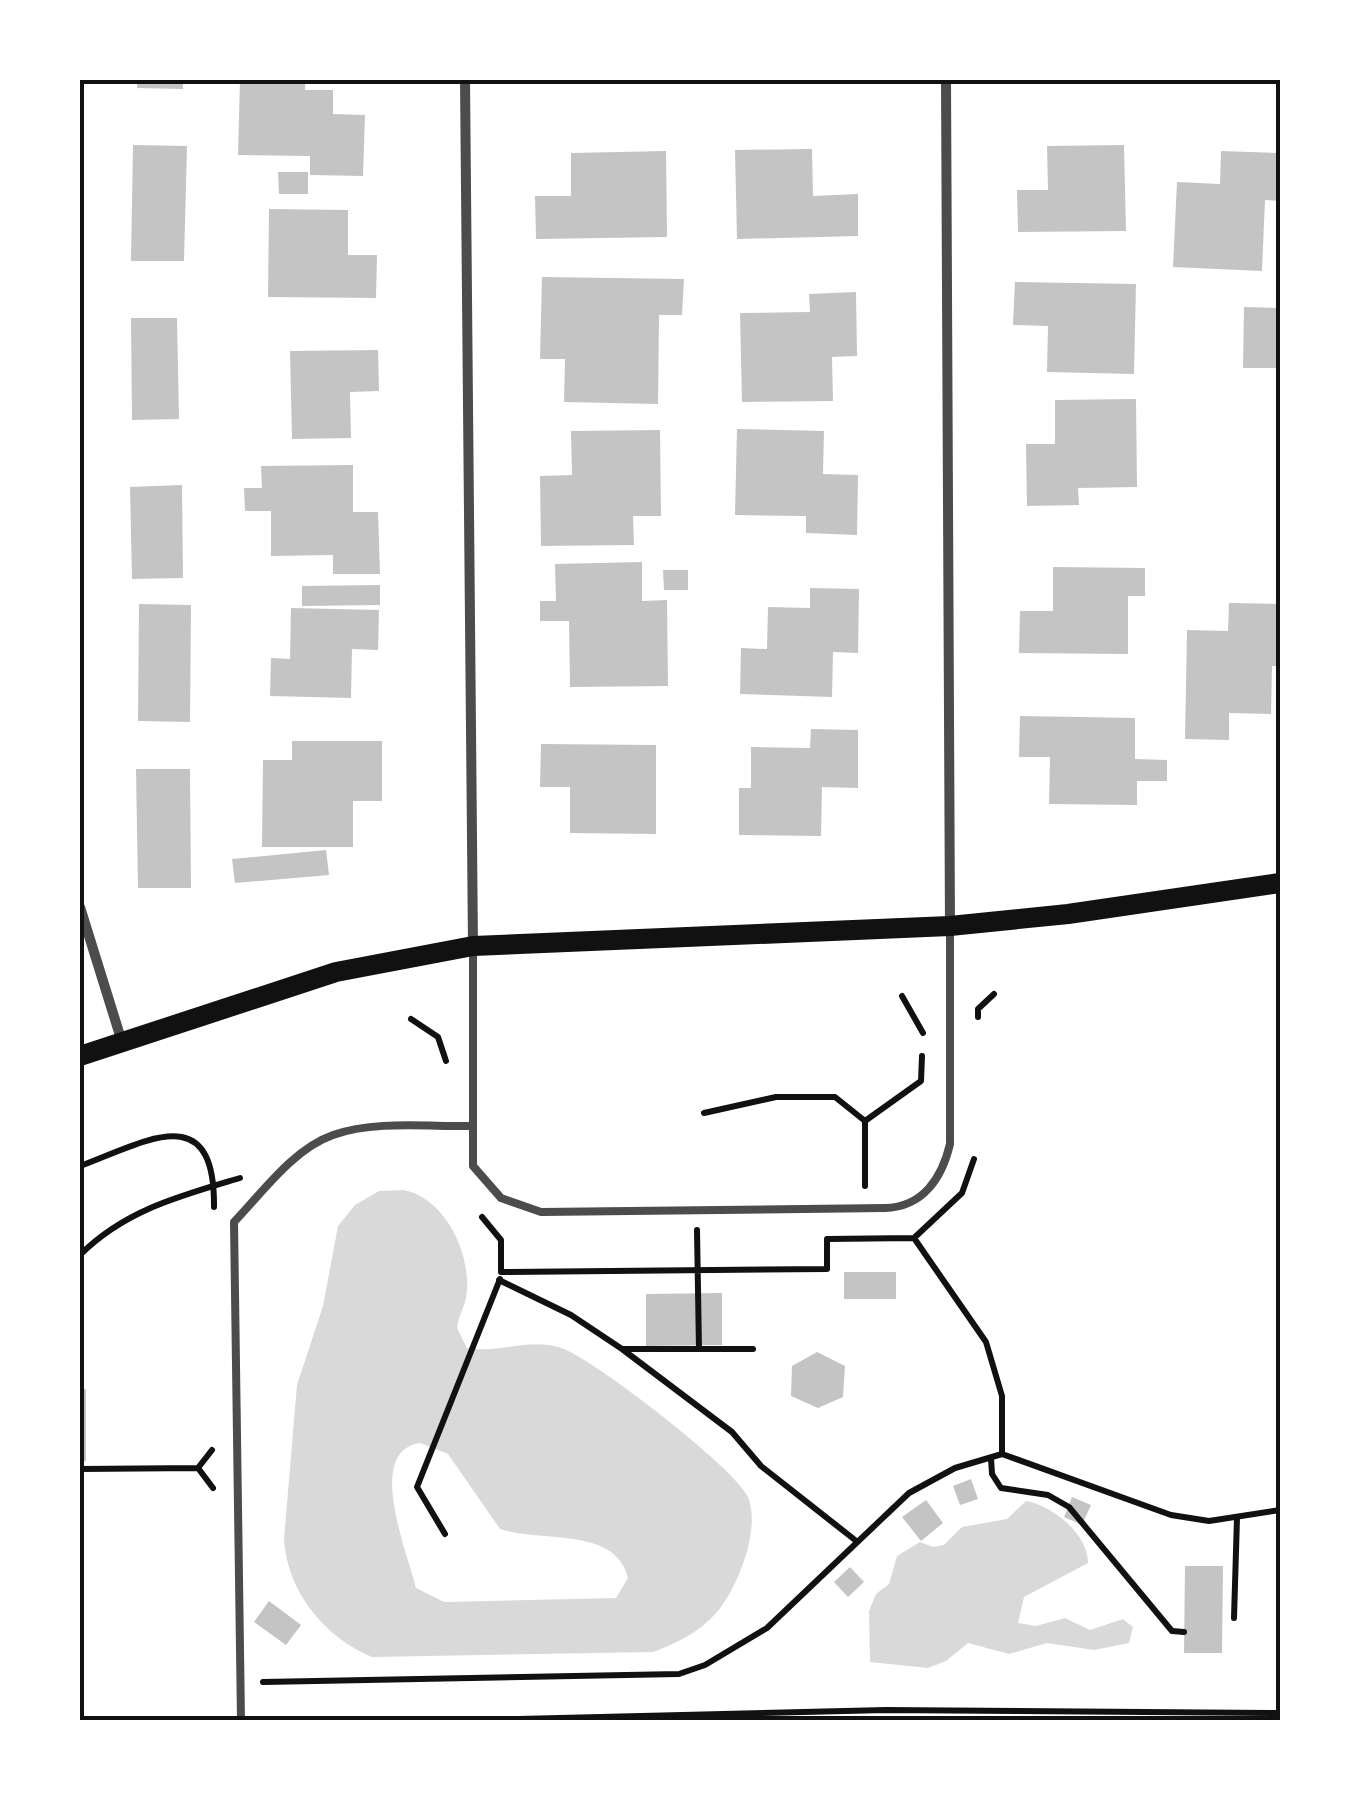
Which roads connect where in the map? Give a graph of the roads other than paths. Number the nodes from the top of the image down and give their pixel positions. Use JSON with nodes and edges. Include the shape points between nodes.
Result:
{"nodes":[{"id":1,"x":465,"y":80,"type":"edge"},
{"id":2,"x":946,"y":80,"type":"edge"},
{"id":3,"x":1280,"y":883,"type":"edge"},
{"id":4,"x":80,"y":906,"type":"edge"},
{"id":5,"x":950,"y":926,"type":"junction"},
{"id":6,"x":473,"y":946,"type":"junction"},
{"id":7,"x":122,"y":1042,"type":"junction"},
{"id":8,"x":80,"y":1056,"type":"edge"},
{"id":9,"x":473,"y":1126,"type":"junction"},
{"id":10,"x":240,"y":1720,"type":"edge"}],
"edges":[{"from":1,"to":6,"type":"street"},
{"from":2,"to":5,"type":"street"},
{"from":3,"to":5,"type":"main road"},
{"from":4,"to":7,"type":"street"},
{"from":5,"to":6,"type":"main road"},
{"from":5,"to":9,"type":"lane","via":[[950,1144],[931,1189],[901,1208],[541,1212],[501,1198],[473,1166]]},
{"from":6,"to":7,"type":"main road","via":[[336,972]]},
{"from":6,"to":9,"type":"lane"},
{"from":7,"to":8,"type":"main road"},
{"from":9,"to":10,"type":"lane","via":[[332,1135],[300,1155],[234,1222]]}]}
